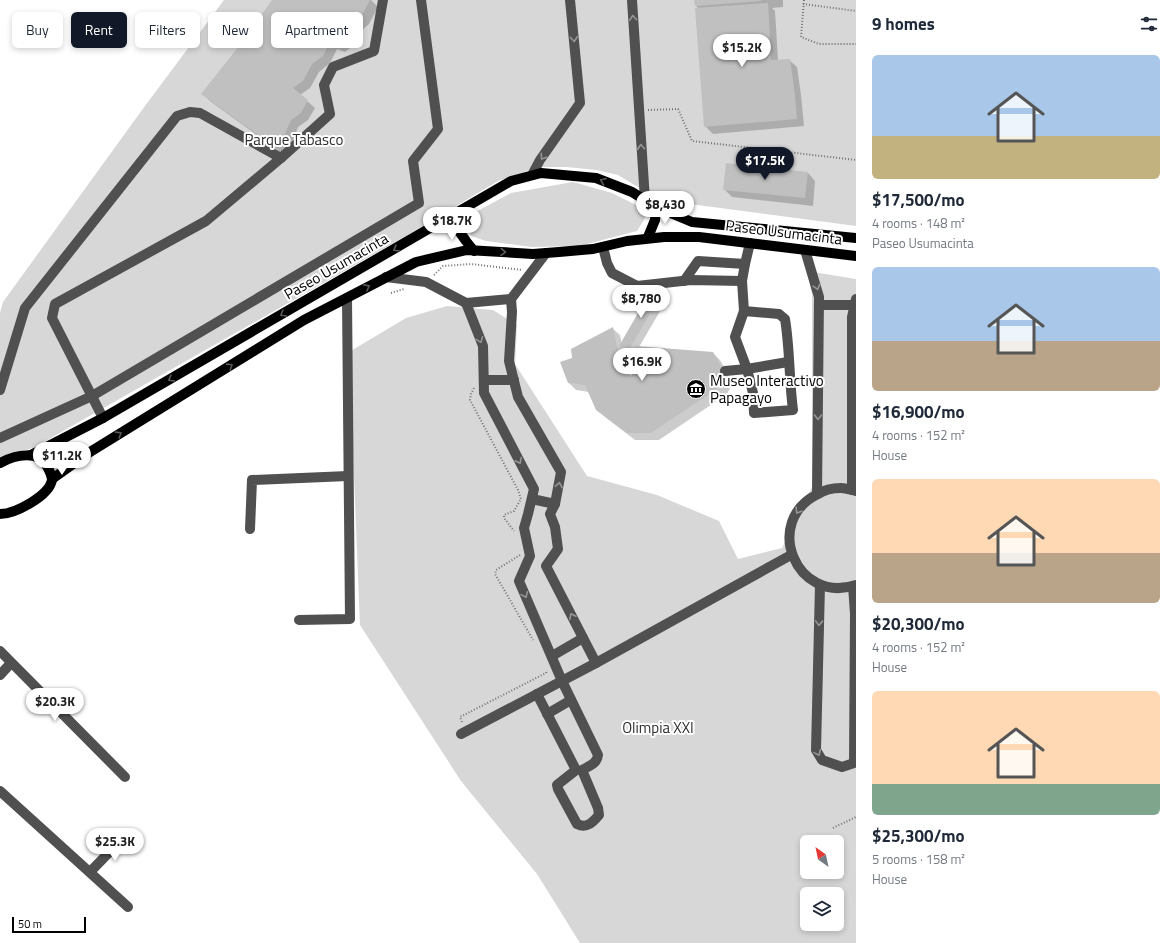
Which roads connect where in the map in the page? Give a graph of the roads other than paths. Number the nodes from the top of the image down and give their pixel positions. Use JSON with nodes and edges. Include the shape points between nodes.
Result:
{"nodes":[{"id":1,"x":383,"y":0,"type":"edge"},
{"id":2,"x":421,"y":0,"type":"edge"},
{"id":3,"x":570,"y":0,"type":"edge"},
{"id":4,"x":632,"y":0,"type":"edge"},
{"id":5,"x":281,"y":158,"type":"junction"},
{"id":6,"x":532,"y":175,"type":"junction"},
{"id":7,"x":645,"y":200,"type":"junction"},
{"id":8,"x":656,"y":207,"type":"junction"},
{"id":9,"x":449,"y":217,"type":"junction"},
{"id":10,"x":648,"y":237,"type":"junction"},
{"id":11,"x":856,"y":238,"type":"edge"},
{"id":12,"x":750,"y":243,"type":"junction"},
{"id":13,"x":603,"y":247,"type":"junction"},
{"id":14,"x":474,"y":250,"type":"junction"},
{"id":15,"x":806,"y":250,"type":"junction"},
{"id":16,"x":546,"y":253,"type":"junction"},
{"id":17,"x":856,"y":256,"type":"edge"},
{"id":18,"x":745,"y":264,"type":"junction"},
{"id":19,"x":386,"y":277,"type":"junction"},
{"id":20,"x":684,"y":280,"type":"junction"},
{"id":21,"x":742,"y":280,"type":"junction"},
{"id":22,"x":347,"y":298,"type":"junction"},
{"id":23,"x":510,"y":299,"type":"junction"},
{"id":24,"x":855,"y":302,"type":"edge"},
{"id":25,"x":466,"y":303,"type":"junction"},
{"id":26,"x":819,"y":305,"type":"junction"},
{"id":27,"x":744,"y":311,"type":"junction"},
{"id":28,"x":788,"y":362,"type":"junction"},
{"id":29,"x":747,"y":369,"type":"junction"},
{"id":30,"x":725,"y":371,"type":"dead end"},
{"id":31,"x":484,"y":380,"type":"junction"},
{"id":32,"x":514,"y":380,"type":"junction"},
{"id":33,"x":0,"y":390,"type":"edge"},
{"id":34,"x":92,"y":396,"type":"junction"},
{"id":35,"x":103,"y":418,"type":"junction"},
{"id":36,"x":0,"y":438,"type":"edge"},
{"id":37,"x":31,"y":454,"type":"junction"},
{"id":38,"x":0,"y":464,"type":"edge"},
{"id":39,"x":348,"y":476,"type":"junction"},
{"id":40,"x":52,"y":479,"type":"junction"},
{"id":41,"x":854,"y":490,"type":"edge"},
{"id":42,"x":817,"y":494,"type":"junction"},
{"id":43,"x":532,"y":499,"type":"junction"},
{"id":44,"x":555,"y":504,"type":"junction"},
{"id":45,"x":0,"y":514,"type":"edge"},
{"id":46,"x":250,"y":529,"type":"dead end"},
{"id":47,"x":791,"y":555,"type":"junction"},
{"id":48,"x":525,"y":558,"type":"junction"},
{"id":49,"x":546,"y":566,"type":"junction"},
{"id":50,"x":820,"y":584,"type":"junction"},
{"id":51,"x":855,"y":586,"type":"edge"},
{"id":52,"x":299,"y":620,"type":"dead end"},
{"id":53,"x":583,"y":638,"type":"junction"},
{"id":54,"x":0,"y":651,"type":"edge"},
{"id":55,"x":552,"y":656,"type":"junction"},
{"id":56,"x":12,"y":663,"type":"junction"},
{"id":57,"x":596,"y":663,"type":"junction"},
{"id":58,"x":0,"y":675,"type":"edge"},
{"id":59,"x":562,"y":680,"type":"junction"},
{"id":60,"x":537,"y":694,"type":"junction"},
{"id":61,"x":572,"y":700,"type":"junction"},
{"id":62,"x":547,"y":714,"type":"junction"},
{"id":63,"x":464,"y":732,"type":"road end"},
{"id":64,"x":579,"y":770,"type":"junction"},
{"id":65,"x":125,"y":777,"type":"dead end"},
{"id":66,"x":0,"y":791,"type":"edge"},
{"id":67,"x":125,"y":836,"type":"dead end"},
{"id":68,"x":90,"y":872,"type":"junction"},
{"id":69,"x":128,"y":907,"type":"dead end"}],
"edges":[{"from":1,"to":5,"type":"street","via":[[374,50],[333,67],[324,85],[330,114]]},
{"from":2,"to":34,"type":"street","via":[[438,129],[413,161],[419,203]]},
{"from":3,"to":6,"type":"street","one_way":true,"via":[[580,104]]},
{"from":7,"to":4,"type":"street","one_way":true},
{"from":5,"to":33,"type":"street","via":[[200,113],[190,112],[177,116],[24,308]]},
{"from":5,"to":34,"type":"street","via":[[206,221],[55,304],[52,318]]},
{"from":7,"to":6,"type":"main road","name":"Paseo Usumacinta","one_way":true,"via":[[596,178],[541,173]]},
{"from":6,"to":9,"type":"main road","name":"Paseo Usumacinta","via":[[511,181]]},
{"from":7,"to":8,"type":"main road","name":"Paseo Usumacinta"},
{"from":8,"to":10,"type":"main road","via":[[655,220]]},
{"from":8,"to":11,"type":"main road","name":"Paseo Usumacinta","via":[[692,222]]},
{"from":9,"to":14,"type":"main road"},
{"from":9,"to":35,"type":"main road","name":"Paseo Usumacinta","one_way":true},
{"from":10,"to":12,"type":"main road","name":"Paseo Usumacinta","via":[[699,237]]},
{"from":10,"to":13,"type":"main road","name":"Paseo Usumacinta"},
{"from":12,"to":15,"type":"main road","name":"Paseo Usumacinta"},
{"from":12,"to":18,"type":"street"},
{"from":13,"to":16,"type":"main road","name":"Paseo Usumacinta"},
{"from":13,"to":20,"type":"street","via":[[612,272],[637,286]]},
{"from":14,"to":16,"type":"main road","name":"Paseo Usumacinta","one_way":true},
{"from":14,"to":19,"type":"main road","name":"Paseo Usumacinta","via":[[416,262]]},
{"from":15,"to":17,"type":"main road","name":"Paseo Usumacinta"},
{"from":15,"to":26,"type":"street","one_way":true,"via":[[819,296]]},
{"from":16,"to":23,"type":"street"},
{"from":18,"to":20,"type":"street","via":[[698,262]]},
{"from":18,"to":21,"type":"street"},
{"from":22,"to":19,"type":"main road","name":"Paseo Usumacinta","one_way":true},
{"from":19,"to":25,"type":"street","via":[[426,282]]},
{"from":20,"to":21,"type":"street"},
{"from":21,"to":27,"type":"street"},
{"from":22,"to":39,"type":"street"},
{"from":40,"to":22,"type":"main road","name":"Paseo Usumacinta","one_way":true,"via":[[90,452],[304,320]]},
{"from":23,"to":25,"type":"street"},
{"from":23,"to":32,"type":"street","via":[[512,312],[509,361]]},
{"from":24,"to":26,"type":"street"},
{"from":24,"to":41,"type":"street","via":[[852,317]]},
{"from":25,"to":31,"type":"street","one_way":true,"via":[[482,346]]},
{"from":26,"to":42,"type":"street","one_way":true},
{"from":27,"to":28,"type":"street","via":[[779,314],[785,319]]},
{"from":27,"to":29,"type":"street","via":[[735,337]]},
{"from":28,"to":29,"type":"street"},
{"from":28,"to":29,"type":"street","via":[[793,410],[754,413],[753,393]]},
{"from":29,"to":30,"type":"street"},
{"from":31,"to":32,"type":"street"},
{"from":31,"to":43,"type":"street","one_way":true,"via":[[484,392],[534,490]]},
{"from":44,"to":32,"type":"street","one_way":true,"via":[[561,472],[518,397]]},
{"from":34,"to":35,"type":"street"},
{"from":34,"to":36,"type":"street"},
{"from":35,"to":37,"type":"main road","name":"Paseo Usumacinta"},
{"from":37,"to":38,"type":"main road","name":"Paseo Usumacinta"},
{"from":37,"to":40,"type":"main road","via":[[43,461]]},
{"from":39,"to":46,"type":"street","via":[[252,480]]},
{"from":39,"to":52,"type":"street","via":[[350,619]]},
{"from":40,"to":45,"type":"main road","name":"Paseo Usumacinta","via":[[46,490],[37,498],[12,512]]},
{"from":41,"to":42,"type":"street","via":[[840,488],[824,490]]},
{"from":42,"to":47,"type":"street","one_way":true,"via":[[798,509],[791,523]]},
{"from":43,"to":44,"type":"street"},
{"from":43,"to":48,"type":"street","via":[[524,528],[530,556]]},
{"from":44,"to":49,"type":"street","via":[[550,514],[558,549]]},
{"from":47,"to":50,"type":"street","via":[[800,570]]},
{"from":47,"to":57,"type":"street"},
{"from":48,"to":49,"type":"street"},
{"from":48,"to":55,"type":"street","one_way":true,"via":[[519,581]]},
{"from":53,"to":49,"type":"street","one_way":true},
{"from":50,"to":51,"type":"street","via":[[829,588]]},
{"from":50,"to":51,"type":"street","one_way":true,"via":[[816,750],[822,760],[842,767],[854,763]]},
{"from":53,"to":55,"type":"street"},
{"from":53,"to":57,"type":"street"},
{"from":54,"to":56,"type":"street"},
{"from":55,"to":59,"type":"street"},
{"from":56,"to":58,"type":"street"},
{"from":56,"to":65,"type":"street"},
{"from":57,"to":59,"type":"street"},
{"from":59,"to":60,"type":"street"},
{"from":59,"to":61,"type":"street"},
{"from":60,"to":62,"type":"street"},
{"from":60,"to":63,"type":"street"},
{"from":61,"to":62,"type":"street"},
{"from":61,"to":64,"type":"street","via":[[598,755],[595,763]]},
{"from":62,"to":64,"type":"street"},
{"from":64,"to":64,"type":"street","via":[[557,785],[577,824],[581,826],[591,824],[599,815]]},
{"from":66,"to":68,"type":"street"},
{"from":67,"to":68,"type":"street"},
{"from":68,"to":69,"type":"street"}]}
